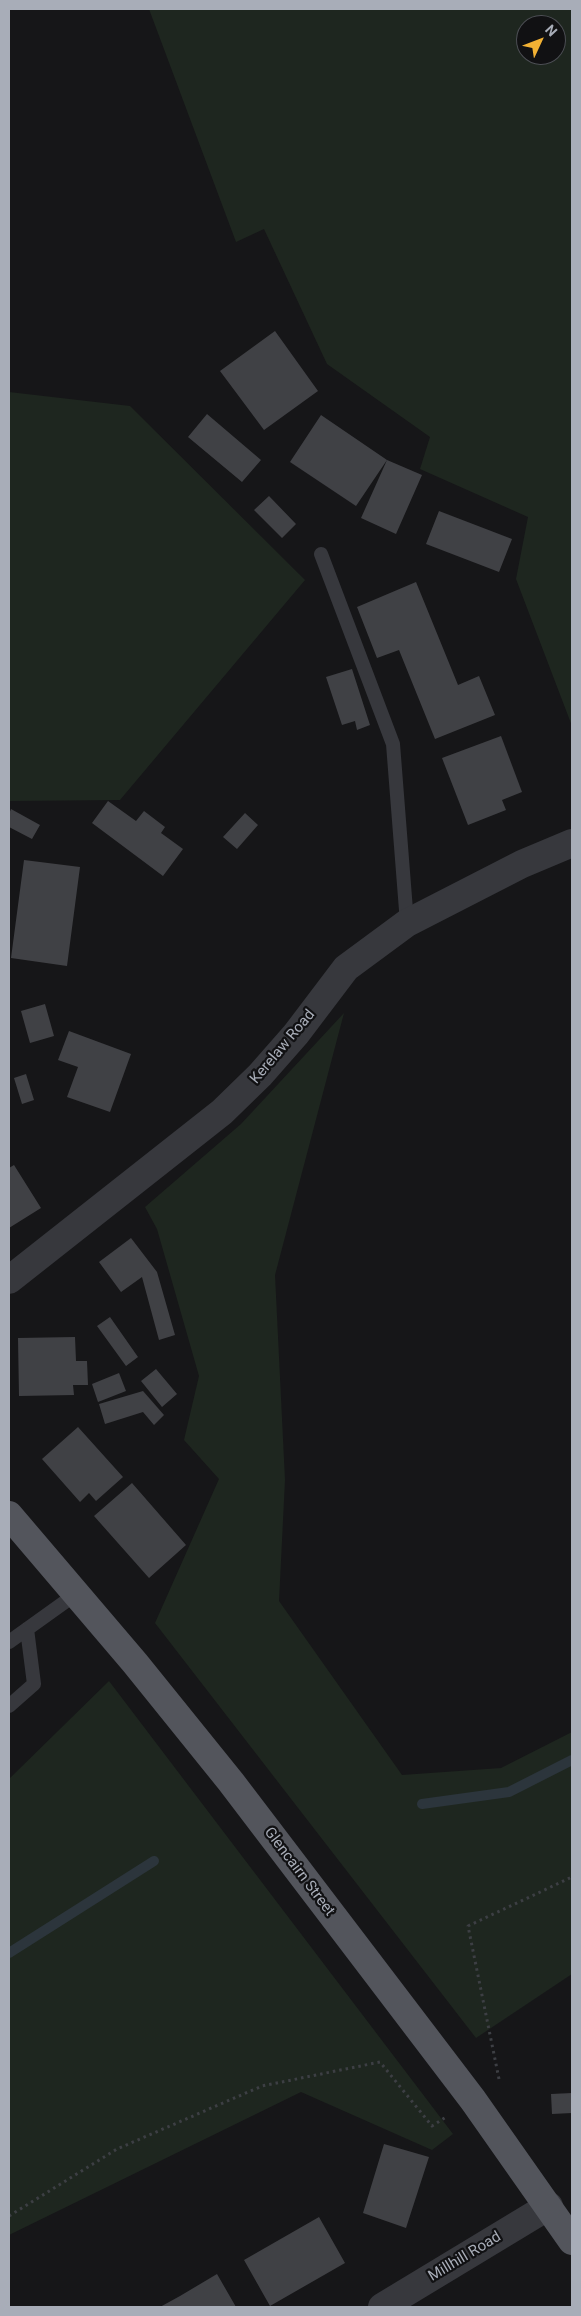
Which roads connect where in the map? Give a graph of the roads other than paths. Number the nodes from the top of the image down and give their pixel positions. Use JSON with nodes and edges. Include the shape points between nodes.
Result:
{"nodes":[{"id":1,"x":321,"y":554,"type":"dead end"},
{"id":2,"x":572,"y":843,"type":"edge"},
{"id":3,"x":406,"y":923,"type":"junction"},
{"id":4,"x":9,"y":1280,"type":"edge"},
{"id":5,"x":9,"y":1515,"type":"edge"},
{"id":6,"x":76,"y":1594,"type":"junction"},
{"id":7,"x":27,"y":1629,"type":"junction"},
{"id":8,"x":9,"y":1642,"type":"edge"},
{"id":9,"x":9,"y":1706,"type":"edge"},
{"id":10,"x":549,"y":2206,"type":"junction"},
{"id":11,"x":572,"y":2241,"type":"edge"},
{"id":12,"x":382,"y":2307,"type":"edge"}],
"edges":[{"from":1,"to":3,"type":"lane","via":[[394,744]]},
{"from":2,"to":3,"type":"street","name":"Kerelaw Road","via":[[522,864]]},
{"from":3,"to":4,"type":"street","name":"Kerelaw Road","via":[[346,968],[284,1048],[222,1112]]},
{"from":5,"to":6,"type":"main road","name":"Glencairn Street"},
{"from":6,"to":7,"type":"lane"},
{"from":6,"to":10,"type":"main road","name":"Glencairn Street","via":[[225,1775],[473,2100]]},
{"from":7,"to":8,"type":"lane"},
{"from":7,"to":9,"type":"lane","via":[[34,1684]]},
{"from":10,"to":11,"type":"main road","name":"Glencairn Street"},
{"from":10,"to":12,"type":"street","name":"Millhill Road"}]}
